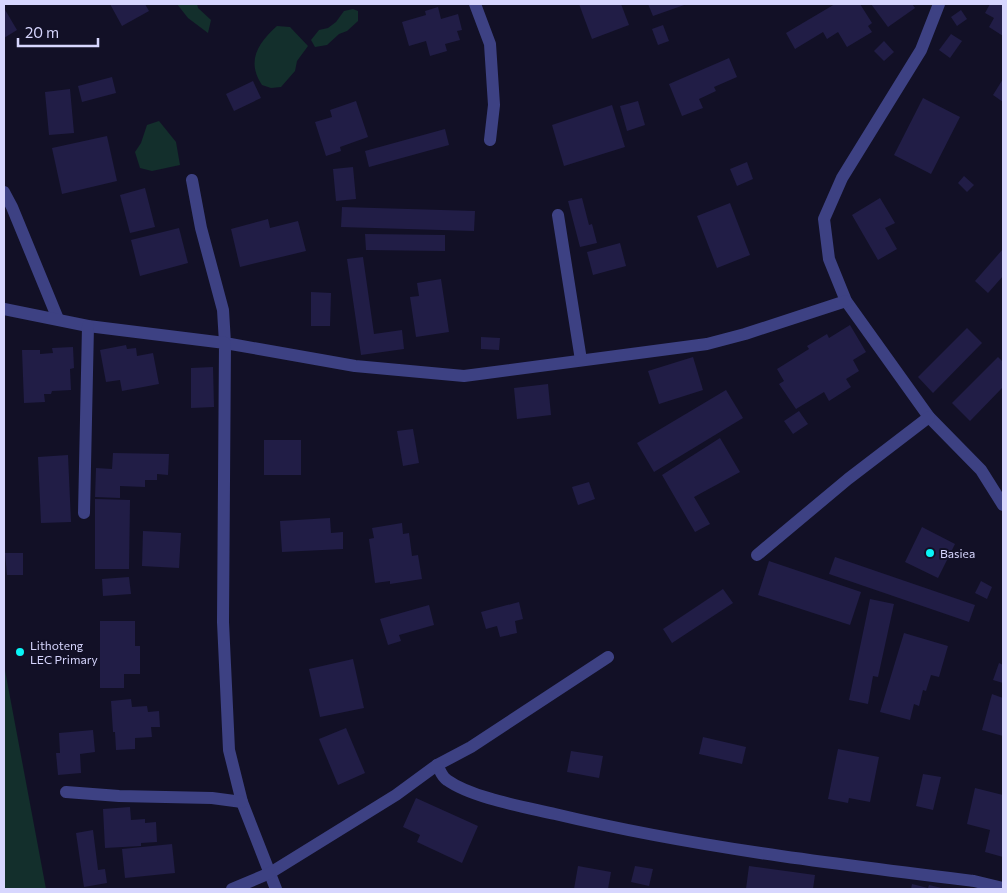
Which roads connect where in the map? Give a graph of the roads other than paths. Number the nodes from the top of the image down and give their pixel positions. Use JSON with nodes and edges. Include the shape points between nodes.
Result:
{"nodes":[{"id":1,"x":475,"y":4,"type":"edge"},
{"id":2,"x":939,"y":4,"type":"edge"},
{"id":3,"x":490,"y":140,"type":"dead end"},
{"id":4,"x":192,"y":180,"type":"dead end"},
{"id":5,"x":4,"y":192,"type":"edge"},
{"id":6,"x":558,"y":215,"type":"dead end"},
{"id":7,"x":846,"y":301,"type":"junction"},
{"id":8,"x":4,"y":309,"type":"edge"},
{"id":9,"x":58,"y":319,"type":"junction"},
{"id":10,"x":88,"y":326,"type":"junction"},
{"id":11,"x":225,"y":343,"type":"junction"},
{"id":12,"x":581,"y":360,"type":"junction"},
{"id":13,"x":929,"y":417,"type":"junction"},
{"id":14,"x":1003,"y":505,"type":"edge"},
{"id":15,"x":84,"y":513,"type":"dead end"},
{"id":16,"x":757,"y":555,"type":"dead end"},
{"id":17,"x":608,"y":657,"type":"dead end"},
{"id":18,"x":437,"y":765,"type":"junction"},
{"id":19,"x":66,"y":792,"type":"dead end"},
{"id":20,"x":242,"y":802,"type":"junction"},
{"id":21,"x":270,"y":873,"type":"junction"},
{"id":22,"x":1003,"y":888,"type":"edge"},
{"id":23,"x":232,"y":889,"type":"edge"},
{"id":24,"x":276,"y":889,"type":"edge"}],
"edges":[{"from":1,"to":3,"type":"street","via":[[490,44],[494,105]]},
{"from":2,"to":7,"type":"street","via":[[921,50],[842,178],[824,219],[829,259]]},
{"from":4,"to":11,"type":"street","via":[[223,310]]},
{"from":5,"to":9,"type":"street"},
{"from":6,"to":12,"type":"street"},
{"from":7,"to":12,"type":"street","via":[[707,344]]},
{"from":7,"to":13,"type":"street"},
{"from":8,"to":9,"type":"street"},
{"from":9,"to":10,"type":"street"},
{"from":10,"to":11,"type":"street"},
{"from":10,"to":15,"type":"street"},
{"from":11,"to":12,"type":"street","via":[[355,366],[464,376]]},
{"from":11,"to":20,"type":"street","via":[[225,699],[229,750]]},
{"from":13,"to":14,"type":"street","via":[[981,470]]},
{"from":13,"to":16,"type":"street"},
{"from":17,"to":18,"type":"street","via":[[471,747]]},
{"from":18,"to":21,"type":"street","via":[[396,795]]},
{"from":18,"to":22,"type":"street","via":[[445,779],[459,787],[506,803],[608,827],[785,858],[974,880]]},
{"from":19,"to":20,"type":"street"},
{"from":20,"to":21,"type":"street"},
{"from":21,"to":23,"type":"street"},
{"from":21,"to":24,"type":"street"}]}
